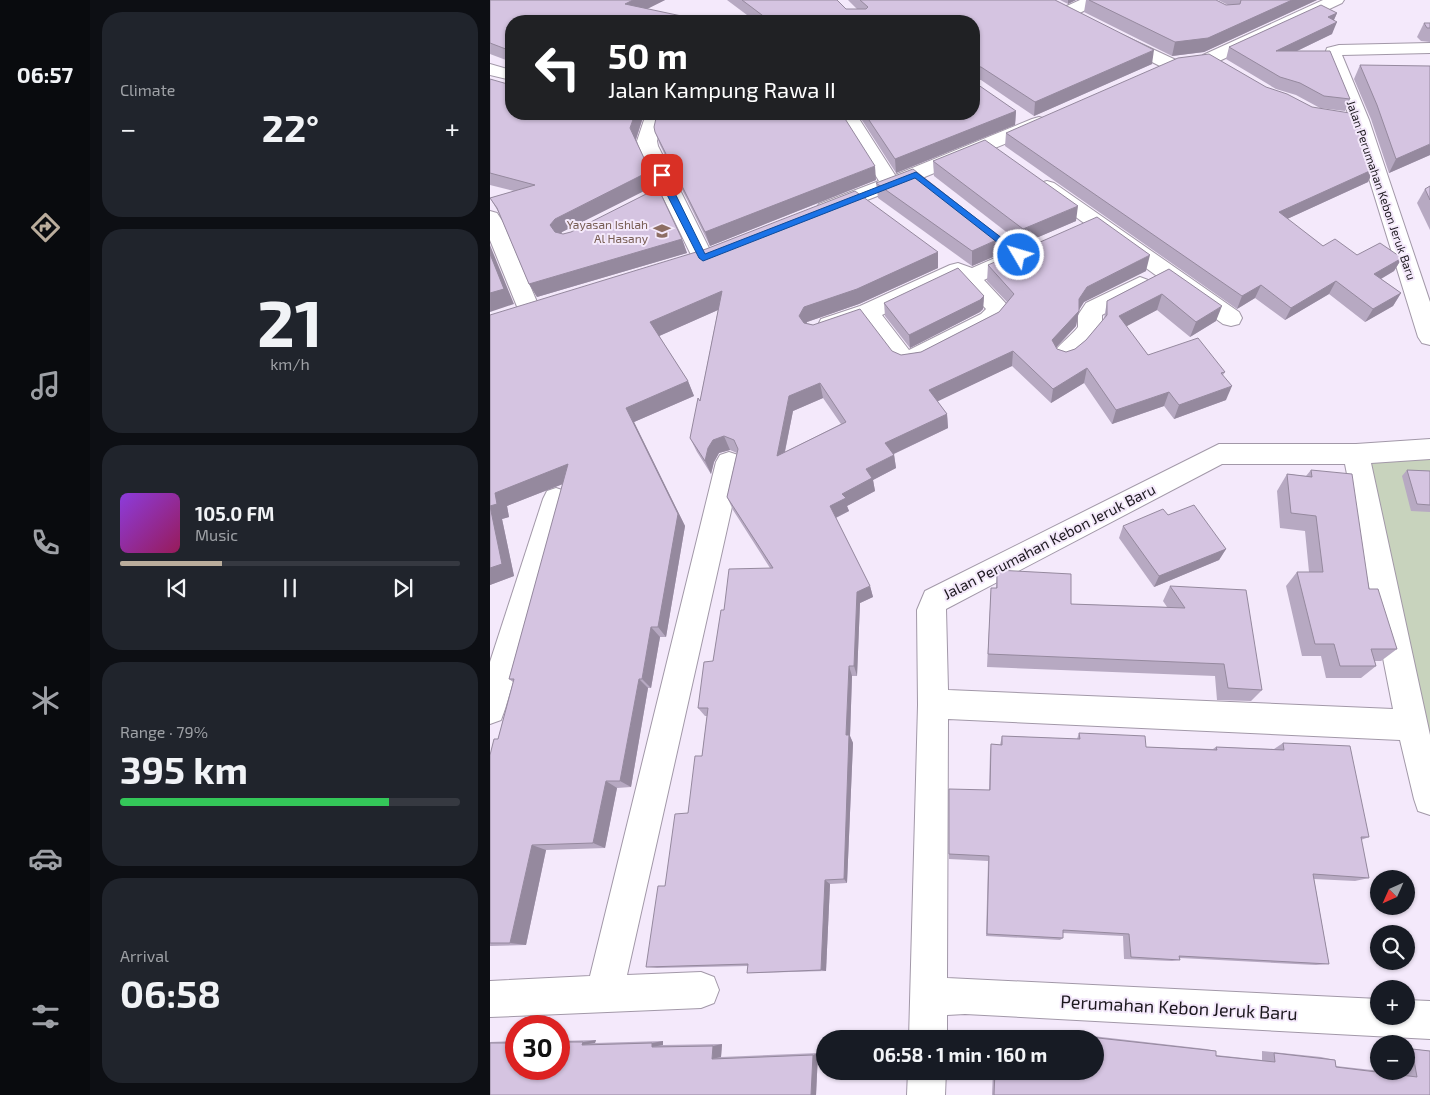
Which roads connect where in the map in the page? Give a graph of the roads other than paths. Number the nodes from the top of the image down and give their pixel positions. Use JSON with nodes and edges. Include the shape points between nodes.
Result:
{"nodes":[{"id":1,"x":1093,"y":0,"type":"edge"},
{"id":2,"x":1336,"y":0,"type":"edge"},
{"id":3,"x":1050,"y":4,"type":"edge"},
{"id":4,"x":1066,"y":13,"type":"junction"},
{"id":5,"x":1083,"y":21,"type":"edge"},
{"id":6,"x":1109,"y":34,"type":"edge"},
{"id":7,"x":1430,"y":48,"type":"edge"},
{"id":8,"x":1197,"y":63,"type":"junction"},
{"id":9,"x":490,"y":69,"type":"edge"},
{"id":10,"x":505,"y":73,"type":"edge"},
{"id":11,"x":1144,"y":76,"type":"edge"},
{"id":12,"x":1012,"y":112,"type":"edge"},
{"id":13,"x":1059,"y":114,"type":"edge"},
{"id":14,"x":653,"y":120,"type":"edge"},
{"id":15,"x":851,"y":120,"type":"edge"},
{"id":16,"x":1033,"y":126,"type":"junction"},
{"id":17,"x":986,"y":144,"type":"junction"},
{"id":18,"x":1009,"y":161,"type":"edge"},
{"id":19,"x":1033,"y":177,"type":"edge"},
{"id":20,"x":891,"y":184,"type":"junction"},
{"id":21,"x":858,"y":196,"type":"junction"},
{"id":22,"x":881,"y":212,"type":"edge"},
{"id":23,"x":813,"y":214,"type":"edge"},
{"id":24,"x":490,"y":218,"type":"edge"},
{"id":25,"x":1095,"y":222,"type":"junction"},
{"id":26,"x":1072,"y":232,"type":"edge"},
{"id":27,"x":1042,"y":245,"type":"edge"},
{"id":28,"x":939,"y":255,"type":"dead end"},
{"id":29,"x":703,"y":257,"type":"edge"},
{"id":30,"x":1166,"y":272,"type":"junction"},
{"id":31,"x":963,"y":274,"type":"junction"},
{"id":32,"x":530,"y":309,"type":"edge"},
{"id":33,"x":868,"y":312,"type":"junction"},
{"id":34,"x":1231,"y":318,"type":"dead end"},
{"id":35,"x":816,"y":330,"type":"edge"},
{"id":36,"x":1430,"y":336,"type":"edge"},
{"id":37,"x":1063,"y":356,"type":"edge"},
{"id":38,"x":1430,"y":449,"type":"edge"},
{"id":39,"x":1356,"y":454,"type":"junction"},
{"id":40,"x":729,"y":462,"type":"dead end"},
{"id":41,"x":556,"y":499,"type":"edge"},
{"id":42,"x":934,"y":705,"type":"junction"},
{"id":43,"x":490,"y":709,"type":"edge"},
{"id":44,"x":1412,"y":725,"type":"junction"},
{"id":45,"x":1430,"y":799,"type":"edge"},
{"id":46,"x":701,"y":990,"type":"dead end"},
{"id":47,"x":604,"y":995,"type":"junction"},
{"id":48,"x":929,"y":997,"type":"junction"},
{"id":49,"x":490,"y":999,"type":"edge"},
{"id":50,"x":1430,"y":1020,"type":"edge"},
{"id":51,"x":928,"y":1030,"type":"edge"},
{"id":52,"x":927,"y":1080,"type":"edge"},
{"id":53,"x":926,"y":1095,"type":"edge"}],
"edges":[{"from":1,"to":4,"type":"street"},
{"from":2,"to":8,"type":"street"},
{"from":3,"to":4,"type":"street"},
{"from":4,"to":5,"type":"street"},
{"from":6,"to":8,"type":"street"},
{"from":7,"to":36,"type":"street","name":"Jalan Perumahan Kebon Jeruk Baru","via":[[1333,52],[1352,119]]},
{"from":8,"to":11,"type":"street"},
{"from":9,"to":10,"type":"street"},
{"from":12,"to":16,"type":"street"},
{"from":13,"to":16,"type":"street"},
{"from":14,"to":29,"type":"street","via":[[647,141],[662,193]]},
{"from":15,"to":20,"type":"street"},
{"from":16,"to":17,"type":"street"},
{"from":17,"to":18,"type":"street"},
{"from":17,"to":20,"type":"street","via":[[923,180]]},
{"from":19,"to":25,"type":"street"},
{"from":20,"to":21,"type":"street"},
{"from":21,"to":22,"type":"street"},
{"from":21,"to":23,"type":"street"},
{"from":24,"to":32,"type":"street"},
{"from":25,"to":26,"type":"street"},
{"from":25,"to":30,"type":"street"},
{"from":27,"to":31,"type":"street","via":[[1012,249],[972,277]]},
{"from":28,"to":31,"type":"street"},
{"from":30,"to":34,"type":"street"},
{"from":30,"to":37,"type":"street","via":[[1094,309],[1089,315],[1090,329]]},
{"from":31,"to":33,"type":"street"},
{"from":31,"to":33,"type":"street","via":[[1000,309],[989,320],[913,359],[903,359]]},
{"from":33,"to":35,"type":"street"},
{"from":38,"to":39,"type":"street","name":"Jalan Perumahan Kebon Jeruk Baru"},
{"from":39,"to":42,"type":"street","name":"Jalan Perumahan Kebon Jeruk Baru","via":[[1219,454],[934,600],[930,610]]},
{"from":39,"to":44,"type":"street"},
{"from":40,"to":47,"type":"street"},
{"from":41,"to":43,"type":"street"},
{"from":42,"to":44,"type":"street"},
{"from":42,"to":48,"type":"street","name":"Jalan Perumahan Kebon Jeruk Baru"},
{"from":44,"to":45,"type":"street"},
{"from":46,"to":47,"type":"street"},
{"from":47,"to":49,"type":"street"},
{"from":48,"to":50,"type":"street","name":"Perumahan Kebon Jeruk Baru","via":[[965,996]]},
{"from":48,"to":51,"type":"street","name":"Jalan Perumahan Kebon Jeruk Baru"},
{"from":52,"to":53,"type":"street"}]}
